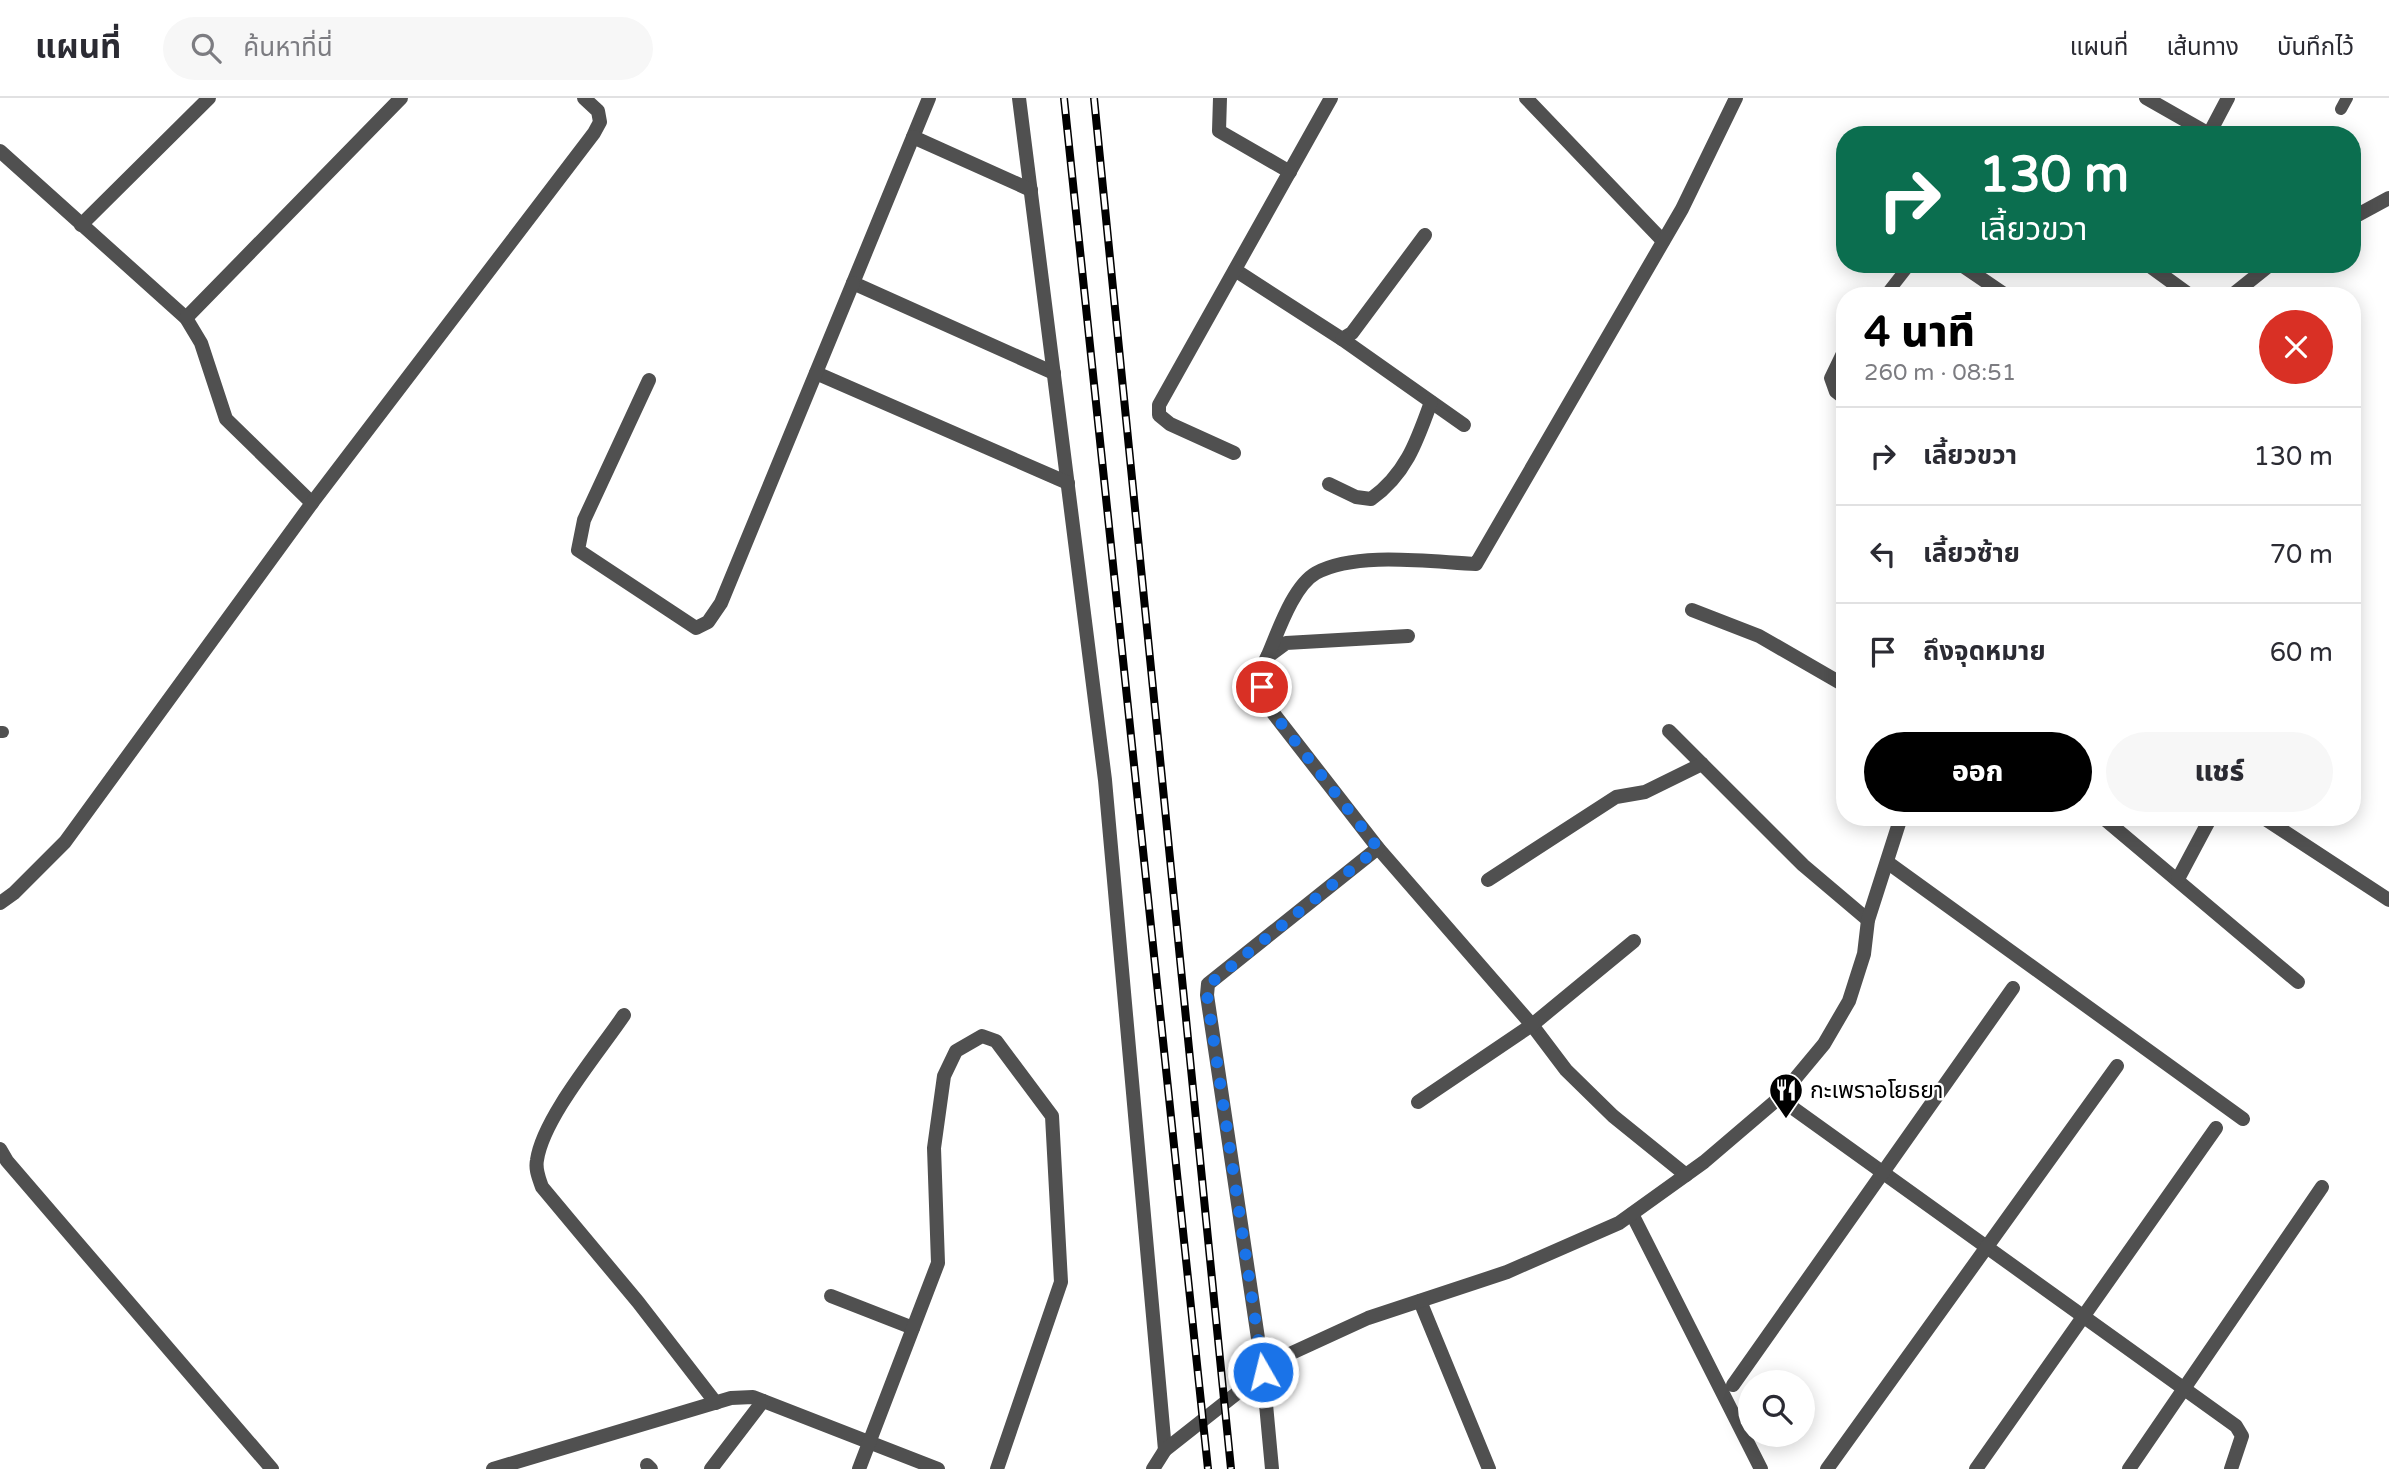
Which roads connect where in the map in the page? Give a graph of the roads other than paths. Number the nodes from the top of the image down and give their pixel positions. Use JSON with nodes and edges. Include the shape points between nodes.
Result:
{"nodes":[{"id":1,"x":209,"y":98,"type":"edge"},
{"id":2,"x":401,"y":98,"type":"edge"},
{"id":3,"x":584,"y":98,"type":"edge"},
{"id":4,"x":929,"y":98,"type":"edge"},
{"id":5,"x":1019,"y":98,"type":"edge"},
{"id":6,"x":1220,"y":98,"type":"edge"},
{"id":7,"x":1331,"y":98,"type":"edge"},
{"id":8,"x":1527,"y":98,"type":"edge"},
{"id":9,"x":1736,"y":98,"type":"edge"},
{"id":10,"x":2146,"y":98,"type":"edge"},
{"id":11,"x":2228,"y":98,"type":"edge"},
{"id":12,"x":2196,"y":126,"type":"edge"},
{"id":13,"x":2214,"y":126,"type":"edge"},
{"id":14,"x":913,"y":137,"type":"junction"},
{"id":15,"x":0,"y":151,"type":"edge"},
{"id":16,"x":1290,"y":172,"type":"junction"},
{"id":17,"x":1031,"y":190,"type":"junction"},
{"id":18,"x":2389,"y":198,"type":"edge"},
{"id":19,"x":2361,"y":213,"type":"edge"},
{"id":20,"x":81,"y":225,"type":"junction"},
{"id":21,"x":1425,"y":235,"type":"dead end"},
{"id":22,"x":1663,"y":241,"type":"junction"},
{"id":23,"x":1235,"y":270,"type":"junction"},
{"id":24,"x":1973,"y":273,"type":"edge"},
{"id":25,"x":2159,"y":273,"type":"edge"},
{"id":26,"x":2260,"y":273,"type":"edge"},
{"id":27,"x":853,"y":283,"type":"junction"},
{"id":28,"x":1994,"y":287,"type":"edge"},
{"id":29,"x":2179,"y":287,"type":"edge"},
{"id":30,"x":2242,"y":287,"type":"edge"},
{"id":31,"x":186,"y":318,"type":"junction"},
{"id":32,"x":1342,"y":339,"type":"junction"},
{"id":33,"x":1836,"y":366,"type":"edge"},
{"id":34,"x":816,"y":373,"type":"junction"},
{"id":35,"x":1054,"y":373,"type":"junction"},
{"id":36,"x":649,"y":380,"type":"dead end"},
{"id":37,"x":1836,"y":393,"type":"edge"},
{"id":38,"x":1431,"y":402,"type":"junction"},
{"id":39,"x":1464,"y":425,"type":"dead end"},
{"id":40,"x":1234,"y":453,"type":"dead end"},
{"id":41,"x":1068,"y":483,"type":"junction"},
{"id":42,"x":1329,"y":484,"type":"dead end"},
{"id":43,"x":312,"y":503,"type":"junction"},
{"id":44,"x":1692,"y":610,"type":"dead end"},
{"id":45,"x":1408,"y":636,"type":"dead end"},
{"id":46,"x":1267,"y":657,"type":"junction"},
{"id":47,"x":1836,"y":680,"type":"edge"},
{"id":48,"x":1668,"y":731,"type":"dead end"},
{"id":49,"x":1702,"y":764,"type":"junction"},
{"id":50,"x":1898,"y":826,"type":"edge"},
{"id":51,"x":2113,"y":826,"type":"edge"},
{"id":52,"x":2206,"y":826,"type":"edge"},
{"id":53,"x":2276,"y":826,"type":"edge"},
{"id":54,"x":1378,"y":848,"type":"junction"},
{"id":55,"x":1886,"y":862,"type":"junction"},
{"id":56,"x":2178,"y":879,"type":"junction"},
{"id":57,"x":1488,"y":880,"type":"dead end"},
{"id":58,"x":2389,"y":900,"type":"edge"},
{"id":59,"x":0,"y":903,"type":"edge"},
{"id":60,"x":1868,"y":920,"type":"junction"},
{"id":61,"x":1634,"y":941,"type":"dead end"},
{"id":62,"x":2298,"y":982,"type":"dead end"},
{"id":63,"x":2013,"y":988,"type":"dead end"},
{"id":64,"x":624,"y":1015,"type":"dead end"},
{"id":65,"x":1532,"y":1025,"type":"junction"},
{"id":66,"x":2117,"y":1066,"type":"dead end"},
{"id":67,"x":1779,"y":1098,"type":"junction"},
{"id":68,"x":1418,"y":1102,"type":"dead end"},
{"id":69,"x":2243,"y":1119,"type":"dead end"},
{"id":70,"x":2216,"y":1128,"type":"dead end"},
{"id":71,"x":0,"y":1149,"type":"edge"},
{"id":72,"x":1884,"y":1172,"type":"junction"},
{"id":73,"x":1686,"y":1175,"type":"junction"},
{"id":74,"x":2322,"y":1187,"type":"dead end"},
{"id":75,"x":1632,"y":1214,"type":"junction"},
{"id":76,"x":1989,"y":1247,"type":"junction"},
{"id":77,"x":831,"y":1296,"type":"dead end"},
{"id":78,"x":1420,"y":1301,"type":"junction"},
{"id":79,"x":2083,"y":1316,"type":"junction"},
{"id":80,"x":913,"y":1328,"type":"junction"},
{"id":81,"x":1263,"y":1372,"type":"junction"},
{"id":82,"x":1733,"y":1385,"type":"dead end"},
{"id":83,"x":2186,"y":1390,"type":"junction"},
{"id":84,"x":763,"y":1401,"type":"junction"},
{"id":85,"x":716,"y":1403,"type":"junction"},
{"id":86,"x":869,"y":1442,"type":"junction"},
{"id":87,"x":1164,"y":1450,"type":"junction"},
{"id":88,"x":272,"y":1469,"type":"edge"},
{"id":89,"x":493,"y":1469,"type":"edge"},
{"id":90,"x":711,"y":1469,"type":"edge"},
{"id":91,"x":859,"y":1469,"type":"edge"},
{"id":92,"x":938,"y":1469,"type":"edge"},
{"id":93,"x":997,"y":1469,"type":"edge"},
{"id":94,"x":1153,"y":1469,"type":"edge"},
{"id":95,"x":1272,"y":1469,"type":"edge"},
{"id":96,"x":1489,"y":1469,"type":"edge"},
{"id":97,"x":1760,"y":1469,"type":"edge"},
{"id":98,"x":1827,"y":1469,"type":"edge"},
{"id":99,"x":1976,"y":1469,"type":"edge"},
{"id":100,"x":2129,"y":1469,"type":"edge"},
{"id":101,"x":2231,"y":1469,"type":"edge"}],
"edges":[{"from":1,"to":20,"type":"street"},
{"from":2,"to":31,"type":"street"},
{"from":3,"to":43,"type":"street","via":[[598,111],[600,122],[594,133]]},
{"from":4,"to":14,"type":"street"},
{"from":5,"to":17,"type":"street"},
{"from":6,"to":16,"type":"street","via":[[1219,131]]},
{"from":7,"to":16,"type":"street"},
{"from":8,"to":22,"type":"street"},
{"from":9,"to":22,"type":"street"},
{"from":10,"to":12,"type":"street"},
{"from":11,"to":13,"type":"street"},
{"from":14,"to":17,"type":"street"},
{"from":14,"to":27,"type":"street"},
{"from":15,"to":20,"type":"street"},
{"from":16,"to":23,"type":"street"},
{"from":17,"to":35,"type":"street"},
{"from":18,"to":19,"type":"street"},
{"from":20,"to":31,"type":"street"},
{"from":21,"to":32,"type":"street","via":[[1352,333]]},
{"from":22,"to":46,"type":"street","via":[[1476,564],[1365,559],[1315,573],[1290,604]]},
{"from":23,"to":32,"type":"street"},
{"from":23,"to":40,"type":"street","via":[[1159,405],[1159,415],[1170,424]]},
{"from":24,"to":28,"type":"street"},
{"from":25,"to":29,"type":"street"},
{"from":26,"to":30,"type":"street"},
{"from":27,"to":34,"type":"street"},
{"from":27,"to":35,"type":"street"},
{"from":31,"to":43,"type":"street","via":[[201,343],[226,419]]},
{"from":32,"to":38,"type":"street"},
{"from":33,"to":37,"type":"lane","via":[[1830,378]]},
{"from":34,"to":36,"type":"street","via":[[721,603],[708,622],[696,628],[578,550],[584,520]]},
{"from":34,"to":41,"type":"street"},
{"from":35,"to":41,"type":"street"},
{"from":38,"to":39,"type":"street"},
{"from":38,"to":42,"type":"street","via":[[1411,456],[1388,486],[1371,499]]},
{"from":41,"to":87,"type":"street","via":[[1105,780]]},
{"from":43,"to":59,"type":"street","via":[[65,842]]},
{"from":44,"to":47,"type":"street","via":[[1759,636]]},
{"from":45,"to":46,"type":"street","via":[[1286,643]]},
{"from":46,"to":54,"type":"street","via":[[1259,674],[1263,700]]},
{"from":48,"to":49,"type":"street"},
{"from":49,"to":57,"type":"street","via":[[1645,792],[1616,797]]},
{"from":49,"to":60,"type":"street","via":[[1803,865]]},
{"from":50,"to":55,"type":"street"},
{"from":51,"to":56,"type":"street"},
{"from":52,"to":56,"type":"street"},
{"from":53,"to":58,"type":"street"},
{"from":54,"to":65,"type":"street"},
{"from":54,"to":81,"type":"street","via":[[1208,985]]},
{"from":55,"to":60,"type":"street"},
{"from":55,"to":69,"type":"street"},
{"from":56,"to":62,"type":"street"},
{"from":60,"to":67,"type":"street","via":[[1864,954],[1849,1001],[1824,1044]]},
{"from":61,"to":65,"type":"street"},
{"from":63,"to":72,"type":"street"},
{"from":64,"to":85,"type":"street","via":[[554,1118],[536,1170],[542,1187]]},
{"from":65,"to":68,"type":"street"},
{"from":65,"to":73,"type":"street","via":[[1566,1070],[1613,1116]]},
{"from":66,"to":76,"type":"street"},
{"from":67,"to":72,"type":"street"},
{"from":67,"to":73,"type":"street"},
{"from":70,"to":79,"type":"street"},
{"from":71,"to":88,"type":"street"},
{"from":72,"to":76,"type":"street"},
{"from":72,"to":82,"type":"street"},
{"from":73,"to":75,"type":"street"},
{"from":74,"to":83,"type":"street"},
{"from":75,"to":78,"type":"street","via":[[1507,1272]]},
{"from":75,"to":97,"type":"street"},
{"from":76,"to":79,"type":"street"},
{"from":76,"to":98,"type":"street"},
{"from":77,"to":80,"type":"street"},
{"from":78,"to":81,"type":"street","via":[[1368,1318],[1283,1357]]},
{"from":78,"to":96,"type":"street"},
{"from":79,"to":83,"type":"street"},
{"from":79,"to":99,"type":"street"},
{"from":80,"to":86,"type":"street"},
{"from":80,"to":93,"type":"street","via":[[938,1263],[934,1148],[944,1076],[956,1051],[982,1036],[996,1041],[1052,1116],[1061,1282]]},
{"from":81,"to":87,"type":"street"},
{"from":81,"to":95,"type":"street"},
{"from":83,"to":100,"type":"street"},
{"from":83,"to":101,"type":"street","via":[[2236,1426],[2242,1436]]},
{"from":84,"to":85,"type":"street","via":[[752,1397]]},
{"from":84,"to":86,"type":"street"},
{"from":84,"to":90,"type":"street"},
{"from":85,"to":89,"type":"street"},
{"from":86,"to":91,"type":"street"},
{"from":86,"to":92,"type":"street"},
{"from":87,"to":94,"type":"street"}]}
